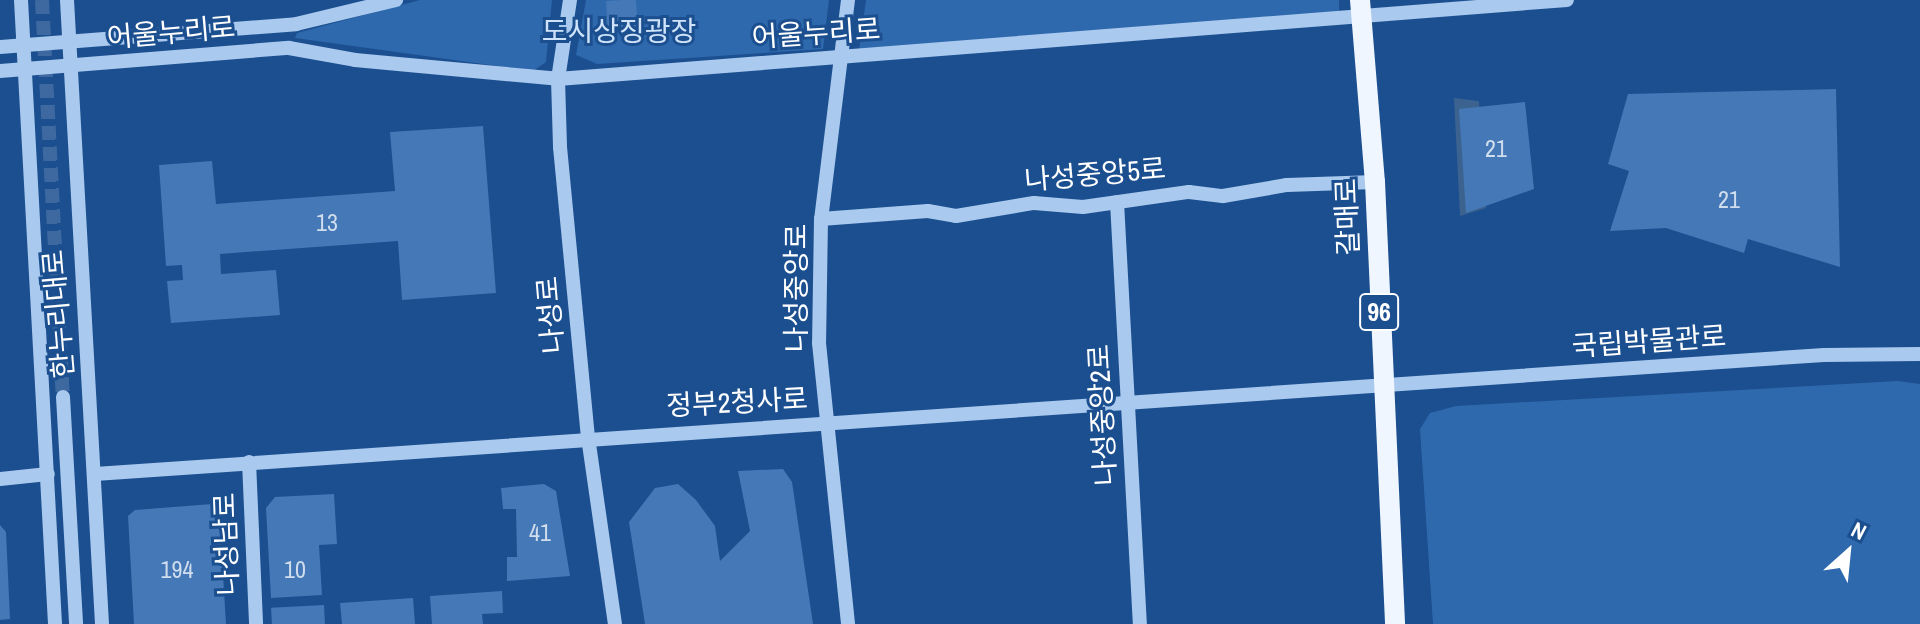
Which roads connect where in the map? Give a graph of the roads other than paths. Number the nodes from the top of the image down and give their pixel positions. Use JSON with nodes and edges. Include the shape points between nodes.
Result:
{"nodes":[{"id":1,"x":21,"y":0,"type":"edge"},
{"id":2,"x":67,"y":0,"type":"edge"},
{"id":3,"x":396,"y":0,"type":"edge"},
{"id":4,"x":570,"y":0,"type":"edge"},
{"id":5,"x":848,"y":0,"type":"edge"},
{"id":6,"x":1567,"y":0,"type":"edge"},
{"id":7,"x":1360,"y":9,"type":"edge"},
{"id":8,"x":70,"y":42,"type":"junction"},
{"id":9,"x":23,"y":45,"type":"junction"},
{"id":10,"x":0,"y":47,"type":"edge"},
{"id":11,"x":841,"y":57,"type":"junction"},
{"id":12,"x":71,"y":67,"type":"junction"},
{"id":13,"x":24,"y":69,"type":"junction"},
{"id":14,"x":0,"y":71,"type":"edge"},
{"id":15,"x":558,"y":79,"type":"junction"},
{"id":16,"x":1375,"y":182,"type":"junction"},
{"id":17,"x":1117,"y":202,"type":"junction"},
{"id":18,"x":821,"y":219,"type":"junction"},
{"id":19,"x":1920,"y":354,"type":"edge"},
{"id":20,"x":1381,"y":385,"type":"junction"},
{"id":21,"x":63,"y":397,"type":"tunnel mouth"},
{"id":22,"x":1126,"y":402,"type":"junction"},
{"id":23,"x":826,"y":423,"type":"junction"},
{"id":24,"x":588,"y":437,"type":"junction"},
{"id":25,"x":249,"y":462,"type":"junction"},
{"id":26,"x":48,"y":474,"type":"junction"},
{"id":27,"x":95,"y":474,"type":"junction"},
{"id":28,"x":0,"y":479,"type":"edge"},
{"id":29,"x":55,"y":624,"type":"edge"},
{"id":30,"x":76,"y":624,"type":"edge"},
{"id":31,"x":102,"y":624,"type":"edge"},
{"id":32,"x":256,"y":624,"type":"edge"},
{"id":33,"x":615,"y":624,"type":"edge"},
{"id":34,"x":848,"y":624,"type":"edge"},
{"id":35,"x":1140,"y":624,"type":"edge"},
{"id":36,"x":1395,"y":624,"type":"edge"}],
"edges":[{"from":1,"to":9,"type":"street","name":"한누리대로"},
{"from":2,"to":8,"type":"street","name":"한누리대로"},
{"from":3,"to":8,"type":"street","name":"어울누리로","via":[[296,24]]},
{"from":4,"to":15,"type":"street","name":"나성로"},
{"from":5,"to":11,"type":"street","name":"나성중앙로"},
{"from":6,"to":7,"type":"street","name":"어울누리로"},
{"from":7,"to":11,"type":"street","name":"어울누리로"},
{"from":7,"to":16,"type":"main road","name":"갈매로","number":"96"},
{"from":8,"to":9,"type":"street","name":"어울누리로"},
{"from":8,"to":12,"type":"street","name":"한누리대로"},
{"from":9,"to":10,"type":"street","name":"어울누리로"},
{"from":9,"to":13,"type":"street","name":"한누리대로"},
{"from":11,"to":15,"type":"street","name":"어울누리로"},
{"from":11,"to":18,"type":"street","name":"나성중앙로"},
{"from":12,"to":13,"type":"street","name":"어울누리로"},
{"from":12,"to":15,"type":"street","name":"어울누리로","via":[[289,48],[355,60]]},
{"from":12,"to":27,"type":"street","name":"한누리대로"},
{"from":13,"to":14,"type":"street","name":"어울누리로"},
{"from":13,"to":26,"type":"street","name":"한누리대로"},
{"from":15,"to":24,"type":"street","name":"나성로"},
{"from":16,"to":17,"type":"street","name":"나성중앙5로","via":[[1287,185],[1223,196],[1189,192]]},
{"from":16,"to":20,"type":"main road","name":"갈매로","number":"96"},
{"from":17,"to":18,"type":"street","name":"나성중앙5로","via":[[1083,207],[1034,203],[956,216],[928,211]]},
{"from":17,"to":22,"type":"street","name":"나성중앙2로"},
{"from":18,"to":23,"type":"street","name":"나성중앙로","via":[[819,343]]},
{"from":19,"to":20,"type":"street","name":"국립박물관로","via":[[1824,355]]},
{"from":20,"to":22,"type":"street","name":"정부2청사로"},
{"from":20,"to":36,"type":"main road","name":"갈매로","number":"96"},
{"from":21,"to":30,"type":"street"},
{"from":22,"to":23,"type":"street","name":"정부2청사로"},
{"from":22,"to":35,"type":"street","name":"나성중앙2로"},
{"from":23,"to":24,"type":"street","name":"정부2청사로"},
{"from":23,"to":34,"type":"street","name":"나성중앙로"},
{"from":24,"to":25,"type":"street","name":"정부2청사로"},
{"from":24,"to":33,"type":"street","name":"나성로"},
{"from":25,"to":27,"type":"street","name":"정부2청사로"},
{"from":25,"to":32,"type":"street","name":"나성남로"},
{"from":26,"to":28,"type":"street"},
{"from":26,"to":29,"type":"street","name":"한누리대로"},
{"from":27,"to":31,"type":"street","name":"한누리대로"}]}
